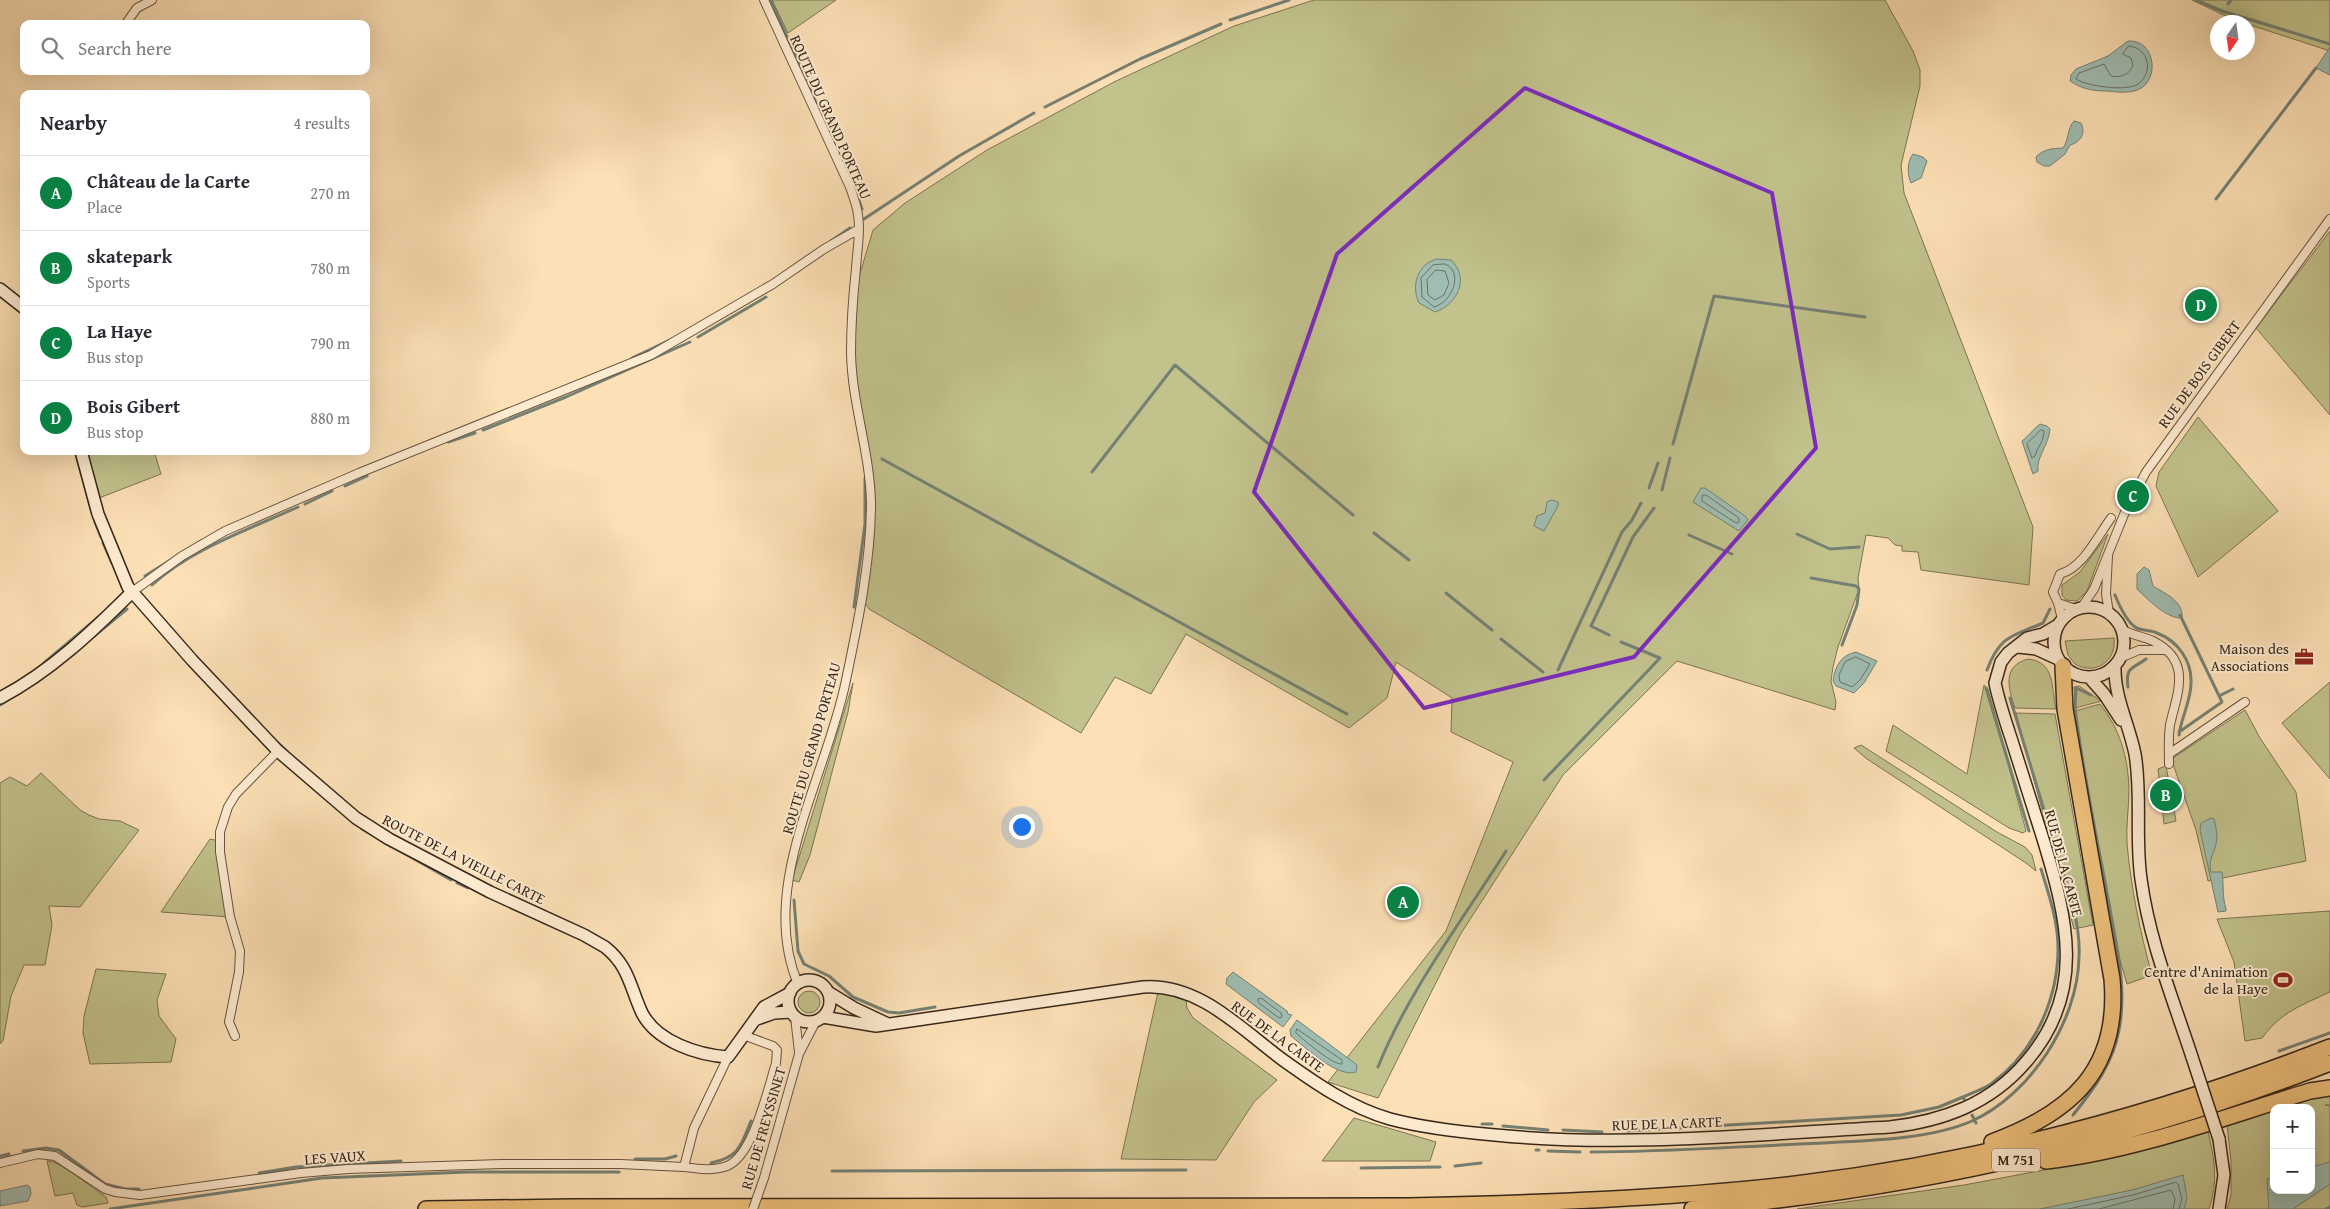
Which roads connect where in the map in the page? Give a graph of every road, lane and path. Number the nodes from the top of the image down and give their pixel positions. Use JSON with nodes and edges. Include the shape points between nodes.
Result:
{"nodes":[{"id":1,"x":152,"y":0,"type":"edge"},
{"id":2,"x":764,"y":0,"type":"edge"},
{"id":3,"x":128,"y":20,"type":"edge"},
{"id":4,"x":2330,"y":218,"type":"edge"},
{"id":5,"x":859,"y":229,"type":"junction"},
{"id":6,"x":0,"y":289,"type":"edge"},
{"id":7,"x":20,"y":305,"type":"edge"},
{"id":8,"x":82,"y":455,"type":"edge"},
{"id":9,"x":2111,"y":518,"type":"dead end"},
{"id":10,"x":2108,"y":556,"type":"junction"},
{"id":11,"x":132,"y":592,"type":"junction"},
{"id":12,"x":2058,"y":603,"type":"junction"},
{"id":13,"x":2078,"y":608,"type":"junction"},
{"id":14,"x":2109,"y":613,"type":"junction"},
{"id":15,"x":2060,"y":622,"type":"junction"},
{"id":16,"x":2122,"y":629,"type":"junction"},
{"id":17,"x":2018,"y":647,"type":"junction"},
{"id":18,"x":2164,"y":650,"type":"junction"},
{"id":19,"x":2060,"y":662,"type":"junction"},
{"id":20,"x":2118,"y":662,"type":"junction"},
{"id":21,"x":2089,"y":677,"type":"junction"},
{"id":22,"x":0,"y":698,"type":"edge"},
{"id":23,"x":2245,"y":702,"type":"dead end"},
{"id":24,"x":2126,"y":728,"type":"junction"},
{"id":25,"x":278,"y":751,"type":"junction"},
{"id":26,"x":2169,"y":754,"type":"junction"},
{"id":27,"x":2169,"y":764,"type":"dead end"},
{"id":28,"x":798,"y":984,"type":"junction"},
{"id":29,"x":828,"y":992,"type":"junction"},
{"id":30,"x":790,"y":993,"type":"junction"},
{"id":31,"x":793,"y":1014,"type":"junction"},
{"id":32,"x":757,"y":1019,"type":"junction"},
{"id":33,"x":820,"y":1019,"type":"junction"},
{"id":34,"x":888,"y":1024,"type":"junction"},
{"id":35,"x":743,"y":1035,"type":"junction"},
{"id":36,"x":235,"y":1036,"type":"dead end"},
{"id":37,"x":2330,"y":1047,"type":"edge"},
{"id":38,"x":799,"y":1054,"type":"junction"},
{"id":39,"x":728,"y":1057,"type":"junction"},
{"id":40,"x":2330,"y":1063,"type":"edge"},
{"id":41,"x":2330,"y":1088,"type":"edge"},
{"id":42,"x":1940,"y":1161,"type":"junction"},
{"id":43,"x":0,"y":1163,"type":"edge"},
{"id":44,"x":684,"y":1167,"type":"junction"},
{"id":45,"x":1983,"y":1167,"type":"junction"},
{"id":46,"x":2219,"y":1208,"type":"edge"},
{"id":47,"x":426,"y":1209,"type":"edge"},
{"id":48,"x":753,"y":1209,"type":"edge"},
{"id":49,"x":1692,"y":1209,"type":"edge"}],
"edges":[{"from":1,"to":3,"type":"street","via":[[137,8]]},
{"from":2,"to":5,"type":"street","name":"ROUTE DU GRAND PORTEAU","via":[[850,187]]},
{"from":4,"to":10,"type":"street","name":"RUE DE BOIS GIBERT","via":[[2146,472],[2125,512]]},
{"from":5,"to":11,"type":"street","via":[[765,289],[651,355],[377,465],[226,531],[182,556]]},
{"from":5,"to":28,"type":"street","name":"ROUTE DU GRAND PORTEAU","via":[[851,354],[868,462],[869,541],[846,683],[786,889],[786,941]]},
{"from":6,"to":7,"type":"street"},
{"from":8,"to":11,"type":"street","name":"ROUTE DE LA VIEILLE CARTE","via":[[98,514]]},
{"from":9,"to":12,"type":"street","via":[[2077,565],[2060,574],[2053,592]]},
{"from":10,"to":13,"type":"street","name":"RUE DE BOIS GIBERT","via":[[2090,596]]},
{"from":10,"to":14,"type":"street","name":"RUE DE BOIS GIBERT","via":[[2106,594]]},
{"from":11,"to":22,"type":"street","via":[[84,638]]},
{"from":11,"to":25,"type":"street","name":"ROUTE DE LA VIEILLE CARTE"},
{"from":12,"to":13,"type":"street"},
{"from":12,"to":15,"type":"street"},
{"from":13,"to":14,"type":"street","via":[[2094,607]]},
{"from":13,"to":15,"type":"street"},
{"from":14,"to":16,"type":"street"},
{"from":15,"to":17,"type":"street","name":"RUE DE LA CARTE","via":[[2043,634],[2027,638]]},
{"from":15,"to":19,"type":"street","via":[[2054,638]]},
{"from":16,"to":18,"type":"street","via":[[2154,641]]},
{"from":16,"to":20,"type":"street","via":[[2124,644]]},
{"from":17,"to":19,"type":"street","via":[[2036,649]]},
{"from":17,"to":34,"type":"street","name":"RUE DE LA CARTE","via":[[2001,662],[1996,688],[2058,888],[2065,920],[2067,953],[2060,999],[2048,1030],[2032,1055],[2004,1084],[1977,1103],[1950,1115],[1890,1127],[1633,1141],[1551,1140],[1410,1124],[1364,1110],[1314,1081],[1202,1000],[1171,988],[1143,987]]},
{"from":18,"to":20,"type":"street","via":[[2139,650]]},
{"from":18,"to":26,"type":"street","via":[[2177,664],[2180,683],[2170,726]]},
{"from":19,"to":21,"type":"street","via":[[2075,674]]},
{"from":19,"to":42,"type":"highway","via":[[2065,709],[2112,979],[2113,1007],[2109,1032],[2090,1076],[2059,1110],[2021,1132]]},
{"from":20,"to":21,"type":"street","via":[[2103,674]]},
{"from":20,"to":24,"type":"street","via":[[2115,682]]},
{"from":21,"to":24,"type":"street"},
{"from":23,"to":26,"type":"street"},
{"from":24,"to":46,"type":"street","bridge":true,"via":[[2136,764],[2137,842],[2142,892],[2219,1139],[2224,1175]]},
{"from":25,"to":36,"type":"street","via":[[236,794],[220,832],[230,917],[240,951],[229,1022]]},
{"from":25,"to":39,"type":"street","name":"ROUTE DE LA VIEILLE CARTE","via":[[379,834],[473,884],[605,947],[622,963],[643,1014],[652,1027],[685,1047]]},
{"from":26,"to":27,"type":"street"},
{"from":28,"to":29,"type":"street","via":[[812,981],[824,986]]},
{"from":28,"to":30,"type":"street"},
{"from":29,"to":33,"type":"street","via":[[828,1010]]},
{"from":29,"to":34,"type":"street"},
{"from":30,"to":31,"type":"street","via":[[789,1006]]},
{"from":30,"to":32,"type":"street","via":[[764,1007]]},
{"from":31,"to":32,"type":"street","via":[[774,1013]]},
{"from":31,"to":33,"type":"street","via":[[801,1021]]},
{"from":31,"to":38,"type":"street"},
{"from":32,"to":35,"type":"street"},
{"from":33,"to":34,"type":"street","name":"RUE DE LA CARTE","via":[[876,1026]]},
{"from":33,"to":38,"type":"street"},
{"from":35,"to":39,"type":"street"},
{"from":35,"to":44,"type":"street","name":"LES VAUX","via":[[777,1050],[750,1143],[740,1158],[728,1166],[708,1170]]},
{"from":37,"to":42,"type":"highway","number":"M 751","via":[[2129,1116]]},
{"from":38,"to":48,"type":"street","name":"RUE DE FREYSSINET","bridge":true},
{"from":39,"to":44,"type":"street","via":[[694,1128]]},
{"from":40,"to":45,"type":"highway","number":"M 751","via":[[2170,1119]]},
{"from":41,"to":45,"type":"highway","via":[[2310,1091],[2154,1138],[2069,1158]]},
{"from":42,"to":47,"type":"highway","number":"M 751","via":[[1720,1192],[1528,1203]]},
{"from":43,"to":44,"type":"street","name":"LES VAUX","via":[[38,1154],[55,1156],[105,1189],[140,1195],[301,1172],[348,1169],[502,1164]]},
{"from":45,"to":49,"type":"highway","number":"M 751","via":[[1838,1193]]}]}
